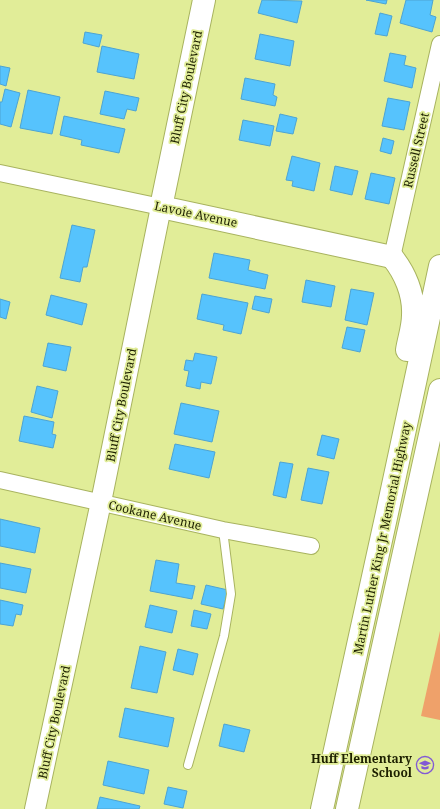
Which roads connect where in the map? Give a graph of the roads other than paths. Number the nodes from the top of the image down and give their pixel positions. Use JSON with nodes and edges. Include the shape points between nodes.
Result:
{"nodes":[{"id":1,"x":204,"y":0,"type":"edge"},
{"id":2,"x":440,"y":44,"type":"edge"},
{"id":3,"x":0,"y":173,"type":"edge"},
{"id":4,"x":161,"y":207,"type":"junction"},
{"id":5,"x":392,"y":257,"type":"junction"},
{"id":6,"x":440,"y":266,"type":"edge"},
{"id":7,"x":440,"y":390,"type":"edge"},
{"id":8,"x":0,"y":480,"type":"edge"},
{"id":9,"x":101,"y":502,"type":"junction"},
{"id":10,"x":387,"y":513,"type":"junction"},
{"id":11,"x":223,"y":530,"type":"junction"},
{"id":12,"x":311,"y":546,"type":"dead end"},
{"id":13,"x":188,"y":766,"type":"dead end"},
{"id":14,"x":35,"y":809,"type":"edge"},
{"id":15,"x":322,"y":809,"type":"edge"},
{"id":16,"x":347,"y":809,"type":"edge"}],
"edges":[{"from":1,"to":4,"type":"main road","name":"Bluff City Boulevard"},
{"from":2,"to":5,"type":"street","name":"Russell Street"},
{"from":3,"to":4,"type":"street","name":"Lavoie Avenue"},
{"from":4,"to":5,"type":"main road","name":"Lavoie Avenue"},
{"from":4,"to":9,"type":"street","name":"Bluff City Boulevard"},
{"from":5,"to":10,"type":"main road","via":[[407,280],[414,314],[386,451]]},
{"from":6,"to":10,"type":"main road","name":"Martin Luther King Jr Memorial Highway"},
{"from":7,"to":16,"type":"main road","name":"Martin Luther King Jr Memorial Highway"},
{"from":8,"to":9,"type":"street","name":"Cookane Avenue"},
{"from":9,"to":11,"type":"street","name":"Cookane Avenue"},
{"from":9,"to":14,"type":"street","name":"Bluff City Boulevard"},
{"from":10,"to":15,"type":"main road","name":"Martin Luther King Jr Memorial Highway"},
{"from":11,"to":12,"type":"street","name":"Cookane Avenue"},
{"from":11,"to":13,"type":"lane","via":[[231,594],[224,636]]}]}
